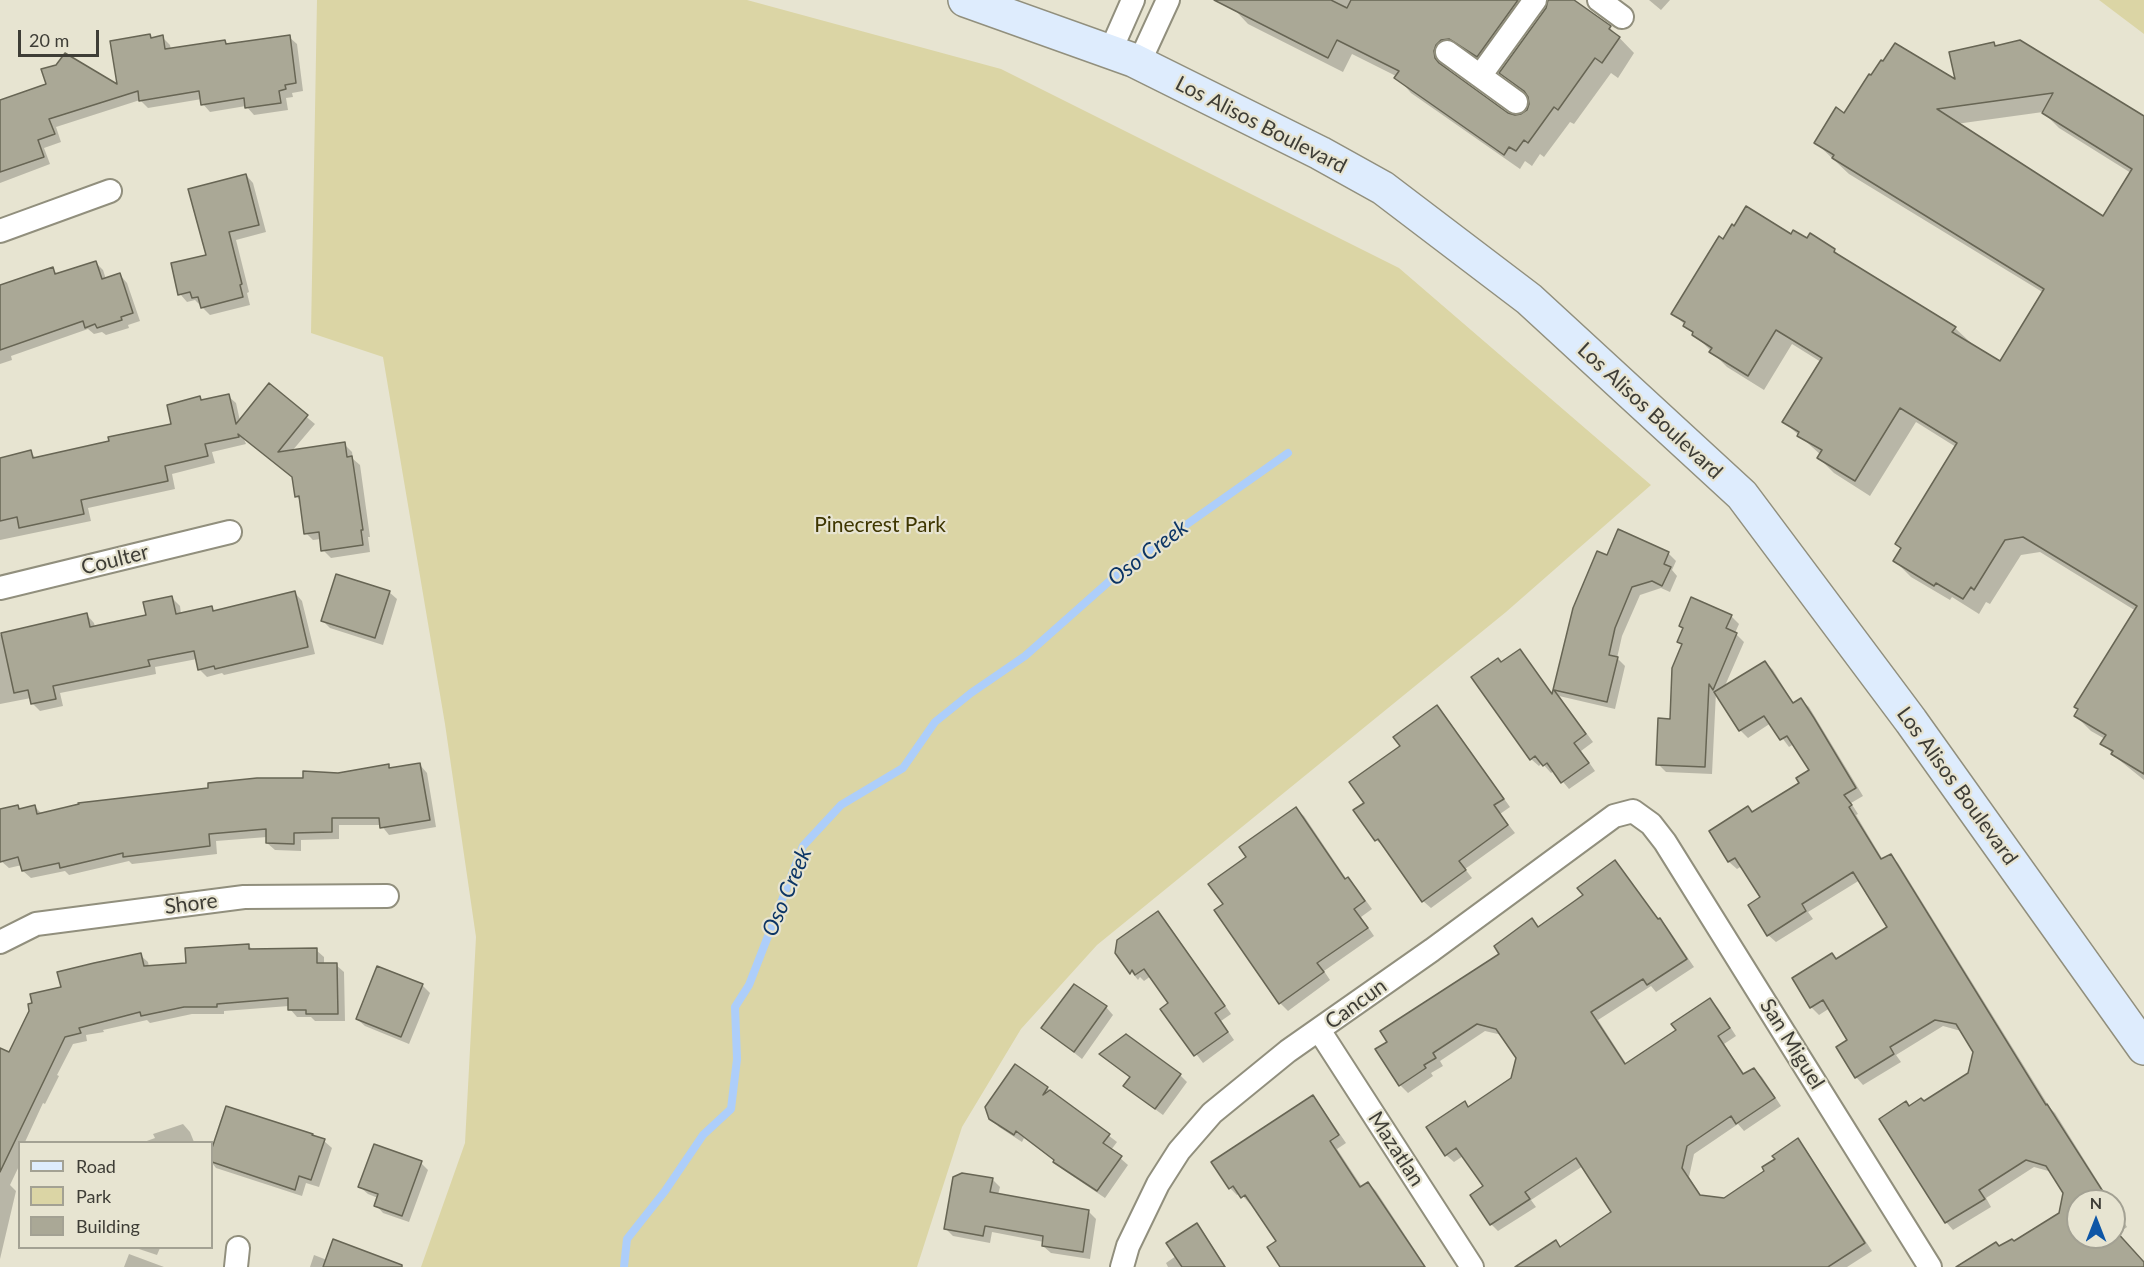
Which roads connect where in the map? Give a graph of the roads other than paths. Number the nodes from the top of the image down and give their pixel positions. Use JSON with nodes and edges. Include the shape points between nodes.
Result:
{"nodes":[{"id":1,"x":965,"y":0,"type":"edge"},
{"id":2,"x":1133,"y":0,"type":"edge"},
{"id":3,"x":1168,"y":0,"type":"edge"},
{"id":4,"x":1535,"y":0,"type":"edge"},
{"id":5,"x":1599,"y":0,"type":"edge"},
{"id":6,"x":1622,"y":16,"type":"dead end"},
{"id":7,"x":1447,"y":52,"type":"dead end"},
{"id":8,"x":1124,"y":58,"type":"junction"},
{"id":9,"x":1480,"y":76,"type":"junction"},
{"id":10,"x":1516,"y":102,"type":"dead end"},
{"id":11,"x":110,"y":191,"type":"dead end"},
{"id":12,"x":0,"y":231,"type":"edge"},
{"id":13,"x":230,"y":532,"type":"dead end"},
{"id":14,"x":0,"y":588,"type":"edge"},
{"id":15,"x":1651,"y":824,"type":"joint"},
{"id":16,"x":387,"y":896,"type":"dead end"},
{"id":17,"x":0,"y":942,"type":"edge"},
{"id":18,"x":1319,"y":1030,"type":"junction"},
{"id":19,"x":2144,"y":1048,"type":"edge"},
{"id":20,"x":1122,"y":1267,"type":"edge"},
{"id":21,"x":1472,"y":1267,"type":"edge"},
{"id":22,"x":1930,"y":1267,"type":"edge"}],
"edges":[{"from":1,"to":8,"type":"main road","name":"Los Alisos Boulevard"},
{"from":2,"to":8,"type":"street"},
{"from":3,"to":8,"type":"street"},
{"from":4,"to":9,"type":"street"},
{"from":5,"to":6,"type":"street"},
{"from":7,"to":9,"type":"street"},
{"from":8,"to":19,"type":"main road","name":"Los Alisos Boulevard","via":[[1320,153],[1383,188],[1529,299],[1742,495],[1911,721]]},
{"from":9,"to":10,"type":"street"},
{"from":11,"to":12,"type":"street"},
{"from":13,"to":14,"type":"street","name":"Coulter"},
{"from":15,"to":18,"type":"street","name":"Cancun","via":[[1633,811],[1614,816]]},
{"from":15,"to":22,"type":"street","name":"San Miguel"},
{"from":16,"to":17,"type":"street","name":"Shore","via":[[244,897],[36,924]]},
{"from":18,"to":20,"type":"street","name":"Cancun","via":[[1212,1113],[1179,1152],[1158,1184]]},
{"from":18,"to":21,"type":"street","name":"Mazatlan"}]}
